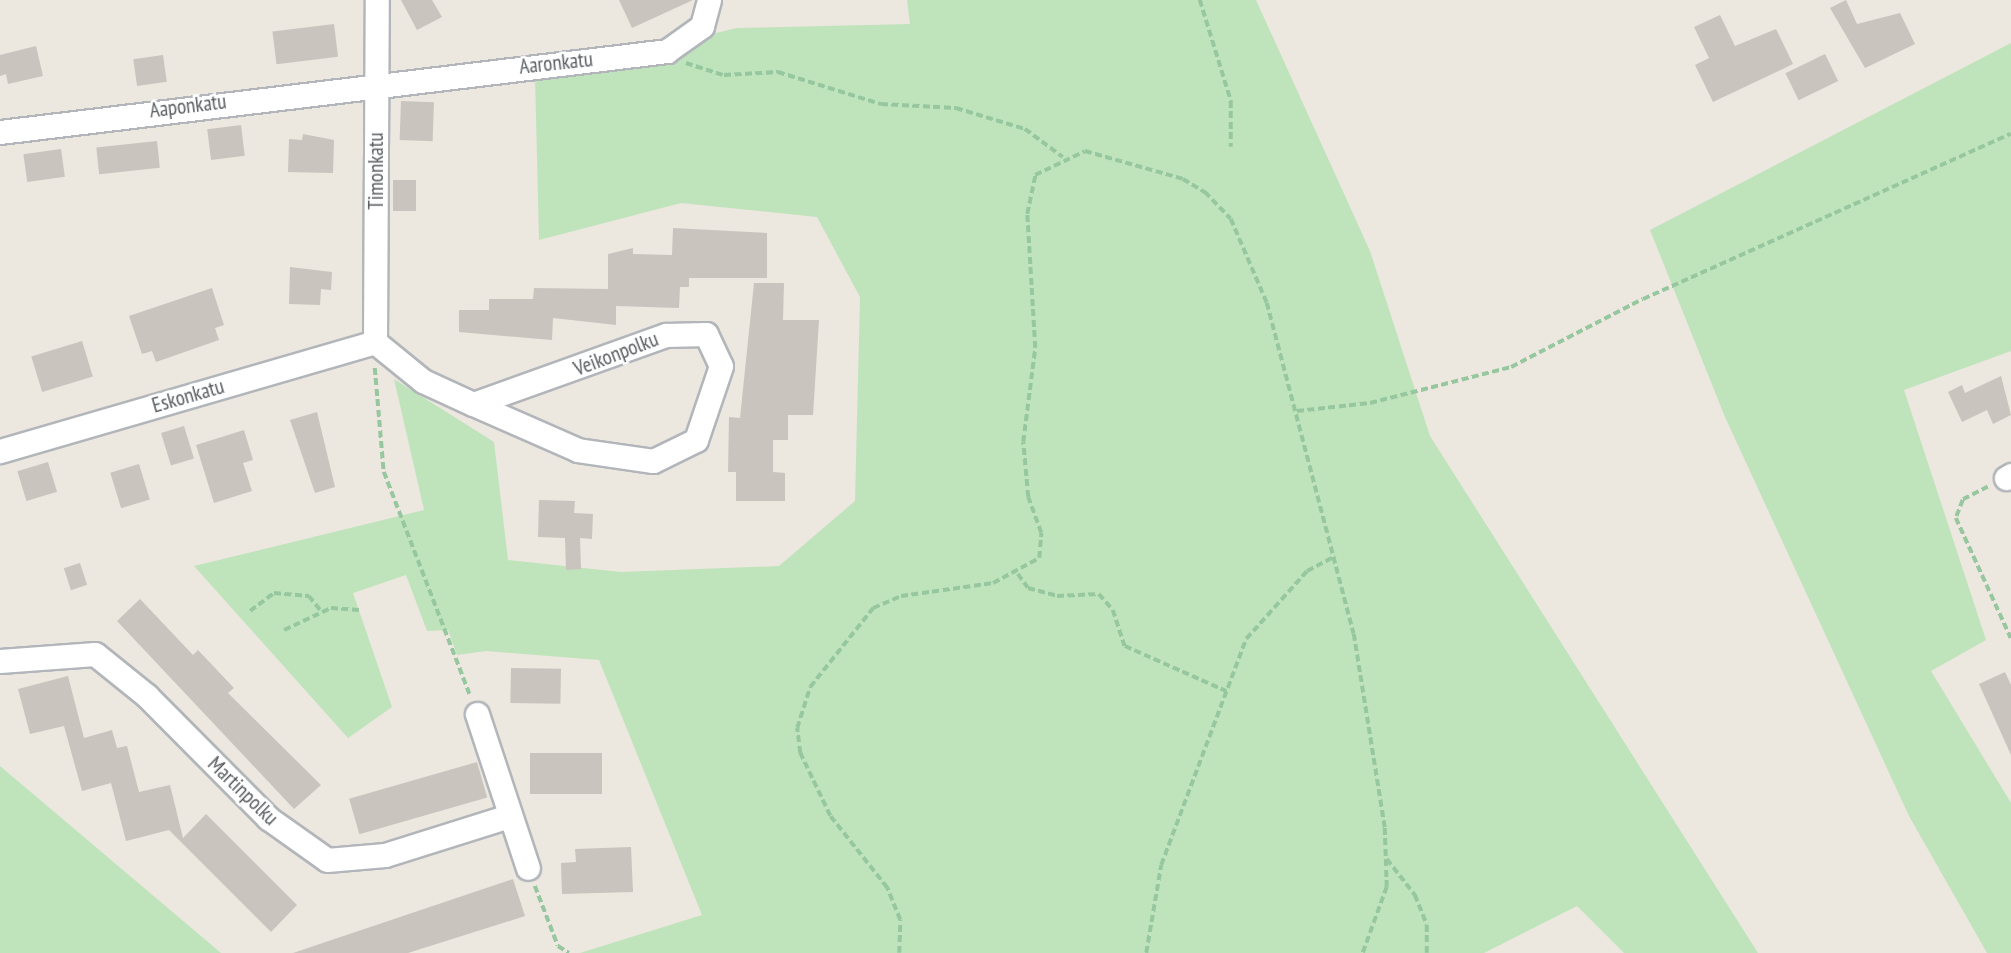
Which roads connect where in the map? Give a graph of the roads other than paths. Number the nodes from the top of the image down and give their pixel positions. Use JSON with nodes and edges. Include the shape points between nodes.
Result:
{"nodes":[{"id":1,"x":377,"y":0,"type":"edge"},
{"id":2,"x":709,"y":0,"type":"edge"},
{"id":3,"x":377,"y":83,"type":"junction"},
{"id":4,"x":0,"y":132,"type":"edge"},
{"id":5,"x":375,"y":342,"type":"junction"},
{"id":6,"x":473,"y":404,"type":"junction"},
{"id":7,"x":0,"y":451,"type":"edge"},
{"id":8,"x":0,"y":661,"type":"edge"},
{"id":9,"x":477,"y":714,"type":"road end"},
{"id":10,"x":509,"y":816,"type":"junction"},
{"id":11,"x":528,"y":868,"type":"road end"}],
"edges":[{"from":1,"to":3,"type":"street","name":"Timonkatu"},
{"from":2,"to":3,"type":"street","name":"Aaronkatu","via":[[702,26],[667,51]]},
{"from":3,"to":4,"type":"street","name":"Aaponkatu"},
{"from":3,"to":5,"type":"street","name":"Timonkatu"},
{"from":5,"to":6,"type":"street","name":"Veikonpolku","via":[[423,381]]},
{"from":5,"to":7,"type":"street","name":"Eskonkatu"},
{"from":6,"to":6,"type":"street","name":"Veikonpolku","via":[[666,335],[706,334],[721,366],[696,440],[653,461],[578,450]]},
{"from":8,"to":10,"type":"street","name":"Martinpolku","via":[[46,653],[95,654],[147,695],[268,818],[327,860],[385,855]]},
{"from":9,"to":10,"type":"street"},
{"from":10,"to":11,"type":"street"}]}
